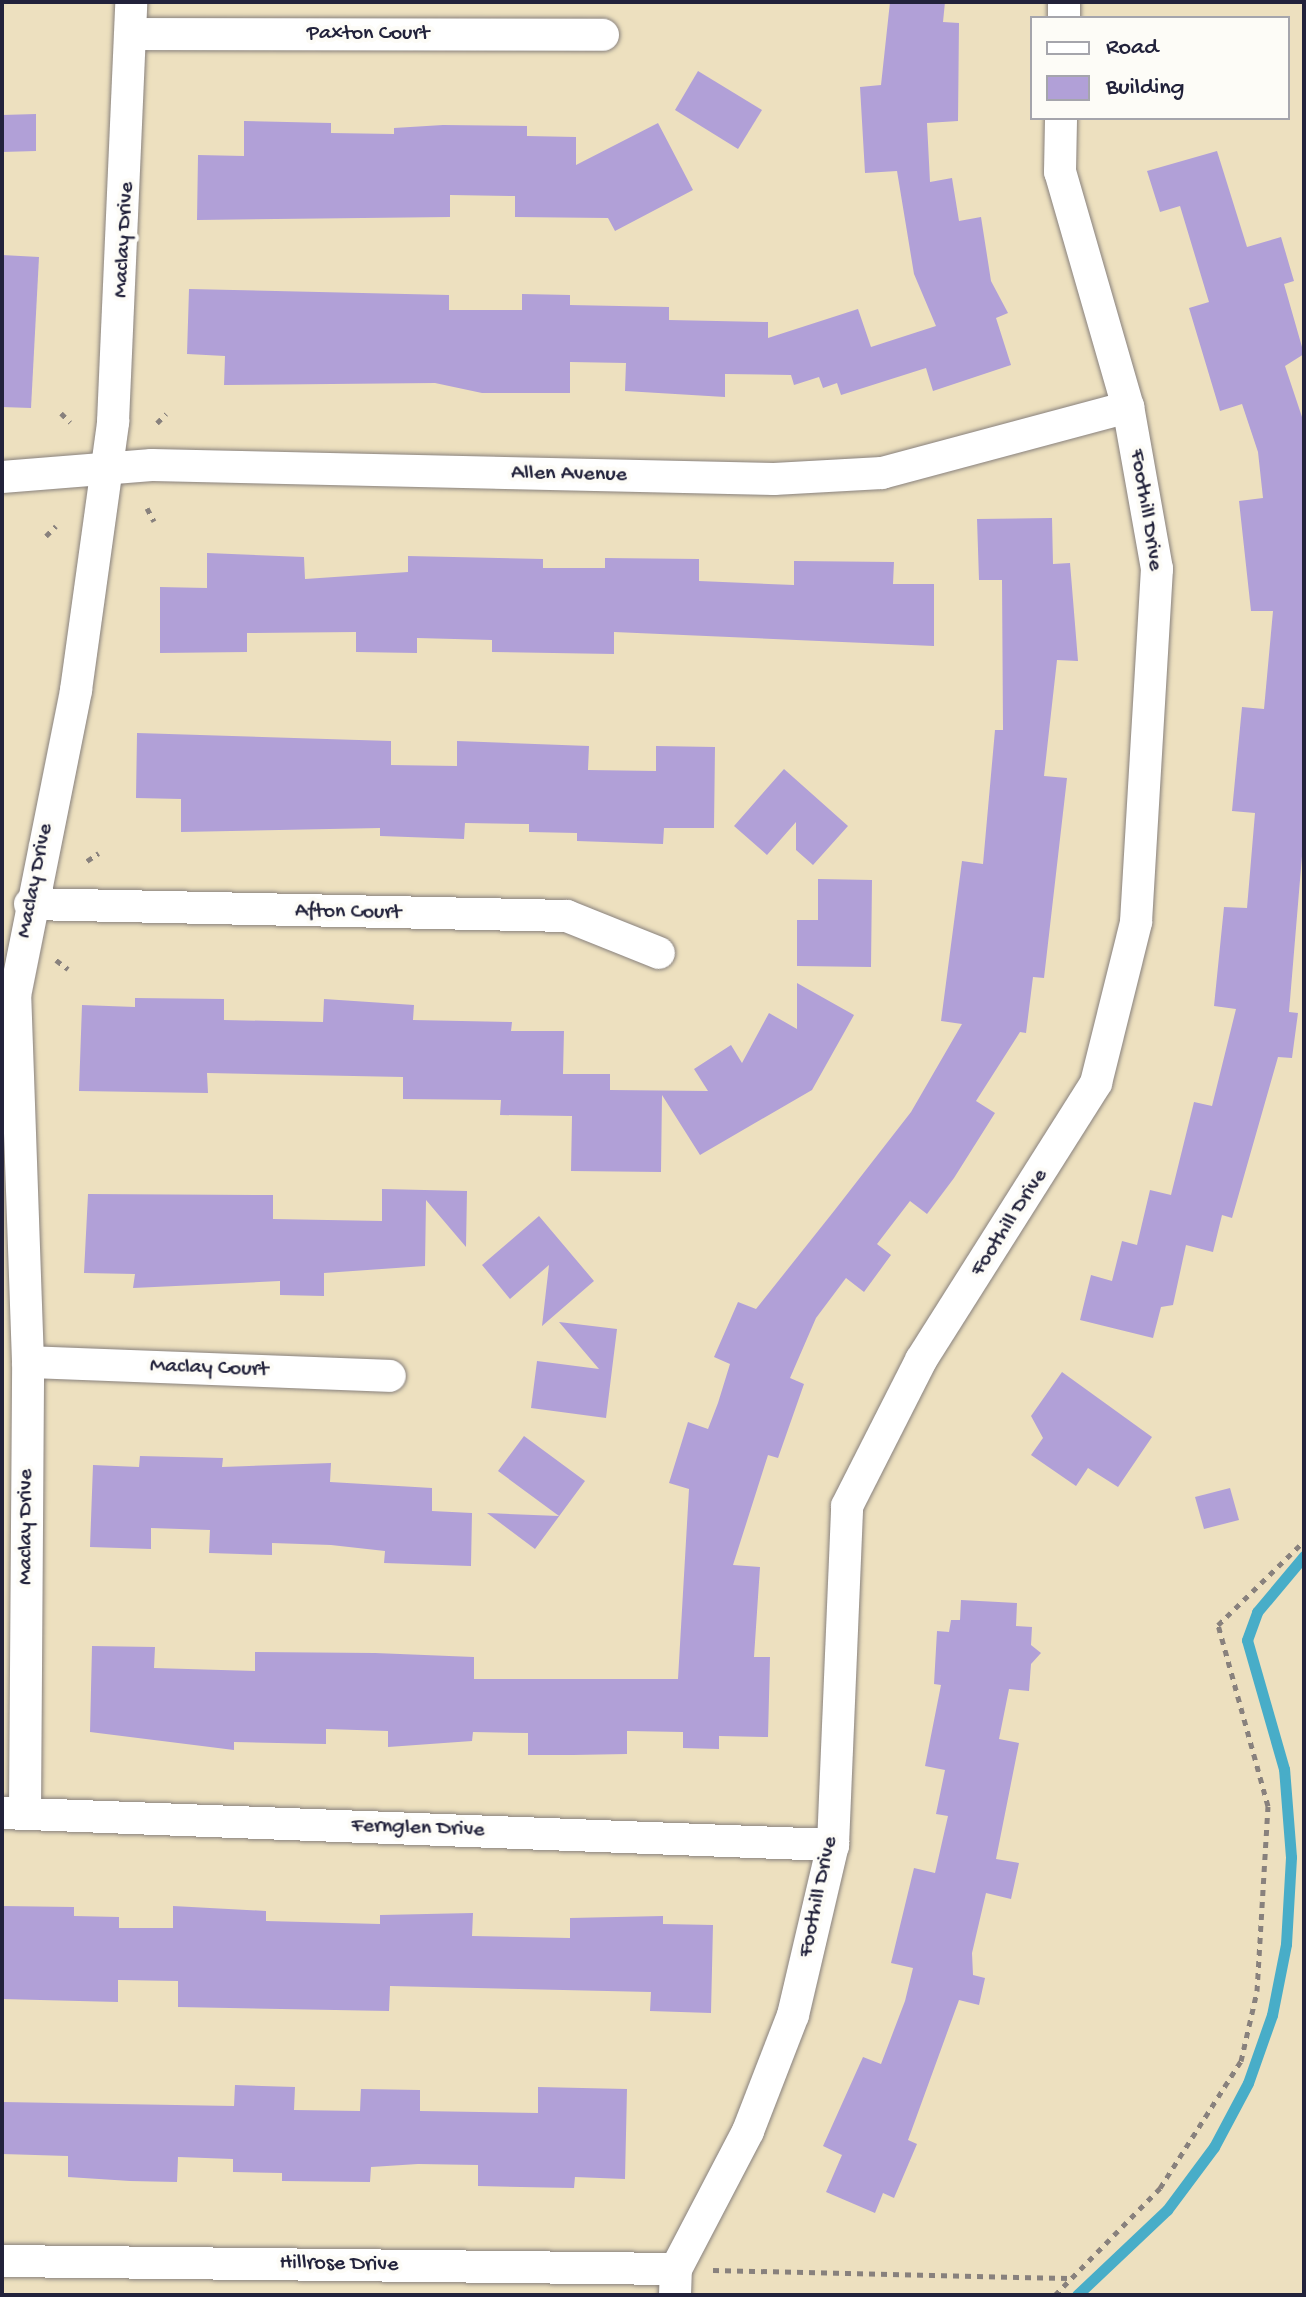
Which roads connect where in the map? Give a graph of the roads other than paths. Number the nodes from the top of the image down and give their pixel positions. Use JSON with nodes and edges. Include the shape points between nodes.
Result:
{"nodes":[{"id":1,"x":131,"y":2,"type":"edge"},
{"id":2,"x":132,"y":34,"type":"junction"},
{"id":3,"x":603,"y":35,"type":"dead end"},
{"id":4,"x":1061,"y":120,"type":"edge"},
{"id":5,"x":1128,"y":407,"type":"junction"},
{"id":6,"x":107,"y":468,"type":"junction"},
{"id":7,"x":2,"y":477,"type":"edge"},
{"id":8,"x":30,"y":904,"type":"junction"},
{"id":9,"x":659,"y":953,"type":"dead end"},
{"id":10,"x":28,"y":1362,"type":"junction"},
{"id":11,"x":390,"y":1376,"type":"dead end"},
{"id":12,"x":13,"y":1813,"type":"edge"},
{"id":13,"x":833,"y":1845,"type":"junction"},
{"id":14,"x":2,"y":2261,"type":"edge"},
{"id":15,"x":675,"y":2282,"type":"edge"}],
"edges":[{"from":1,"to":2,"type":"street","name":"Maclay Drive"},
{"from":2,"to":3,"type":"street","name":"Paxton Court"},
{"from":2,"to":6,"type":"street","name":"Maclay Drive","via":[[127,224]]},
{"from":4,"to":5,"type":"street","name":"Foothill Drive","via":[[1060,172]]},
{"from":5,"to":6,"type":"street","name":"Allen Avenue","via":[[882,473],[774,479]]},
{"from":5,"to":13,"type":"street","name":"Foothill Drive","via":[[1157,569],[1136,922],[1096,1083],[921,1360],[847,1506]]},
{"from":6,"to":7,"type":"street","name":"Allen Avenue"},
{"from":6,"to":8,"type":"street","name":"Maclay Drive","via":[[76,690]]},
{"from":8,"to":9,"type":"street","name":"Afton Court","via":[[567,916]]},
{"from":8,"to":10,"type":"street","name":"Maclay Drive","via":[[15,996]]},
{"from":10,"to":11,"type":"street","name":"Maclay Court"},
{"from":10,"to":12,"type":"street","name":"Maclay Drive"},
{"from":12,"to":13,"type":"street","name":"Fernglen Drive"},
{"from":13,"to":15,"type":"street","name":"Foothill Drive","via":[[793,2015],[748,2131]]},
{"from":14,"to":15,"type":"street","name":"Hillrose Drive"}]}
